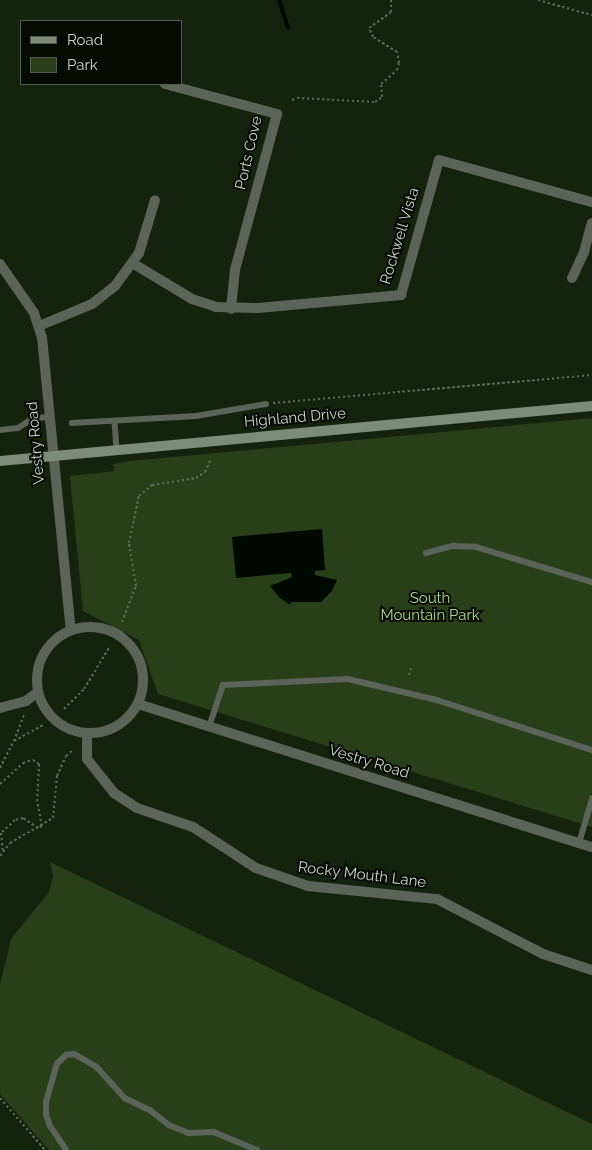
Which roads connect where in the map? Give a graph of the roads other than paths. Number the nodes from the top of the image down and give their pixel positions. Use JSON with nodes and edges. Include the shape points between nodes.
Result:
{"nodes":[{"id":1,"x":169,"y":85,"type":"edge"},
{"id":2,"x":155,"y":200,"type":"dead end"},
{"id":3,"x":592,"y":202,"type":"edge"},
{"id":4,"x":592,"y":223,"type":"edge"},
{"id":5,"x":0,"y":264,"type":"edge"},
{"id":6,"x":134,"y":264,"type":"junction"},
{"id":7,"x":572,"y":278,"type":"dead end"},
{"id":8,"x":231,"y":309,"type":"junction"},
{"id":9,"x":40,"y":326,"type":"junction"},
{"id":10,"x":266,"y":404,"type":"road end"},
{"id":11,"x":592,"y":406,"type":"edge"},
{"id":12,"x":49,"y":417,"type":"junction"},
{"id":13,"x":115,"y":421,"type":"junction"},
{"id":14,"x":72,"y":423,"type":"dead end"},
{"id":15,"x":0,"y":430,"type":"edge"},
{"id":16,"x":117,"y":450,"type":"junction"},
{"id":17,"x":52,"y":456,"type":"junction"},
{"id":18,"x":0,"y":461,"type":"edge"},
{"id":19,"x":426,"y":552,"type":"dead end"},
{"id":20,"x":592,"y":582,"type":"edge"},
{"id":21,"x":71,"y":630,"type":"junction"},
{"id":22,"x":38,"y":692,"type":"junction"},
{"id":23,"x":138,"y":704,"type":"junction"},
{"id":24,"x":0,"y":708,"type":"edge"},
{"id":25,"x":209,"y":728,"type":"junction"},
{"id":26,"x":87,"y":733,"type":"junction"},
{"id":27,"x":592,"y":750,"type":"edge"},
{"id":28,"x":592,"y":800,"type":"edge"},
{"id":29,"x":579,"y":843,"type":"junction"},
{"id":30,"x":592,"y":847,"type":"edge"},
{"id":31,"x":592,"y":970,"type":"edge"},
{"id":32,"x":66,"y":1150,"type":"edge"},
{"id":33,"x":258,"y":1150,"type":"edge"}],
"edges":[{"from":1,"to":8,"type":"street","name":"Ports Cove","via":[[277,114],[235,270]]},
{"from":2,"to":6,"type":"street"},
{"from":3,"to":8,"type":"street","name":"Rockwell Vista","via":[[439,160],[401,295]]},
{"from":4,"to":7,"type":"street"},
{"from":5,"to":9,"type":"street","name":"Vestry Road","via":[[27,301]]},
{"from":6,"to":8,"type":"street","name":"Rockwell Vista","via":[[192,299]]},
{"from":6,"to":9,"type":"street","via":[[115,286],[92,304]]},
{"from":9,"to":12,"type":"street","name":"Vestry Road"},
{"from":10,"to":13,"type":"lane","via":[[196,416]]},
{"from":11,"to":16,"type":"main road","name":"Highland Drive"},
{"from":12,"to":15,"type":"lane","via":[[34,418],[18,428]]},
{"from":12,"to":17,"type":"street","name":"Vestry Road"},
{"from":13,"to":14,"type":"lane"},
{"from":13,"to":16,"type":"lane"},
{"from":16,"to":17,"type":"main road","name":"Highland Drive"},
{"from":17,"to":18,"type":"main road","name":"Highland Drive"},
{"from":17,"to":21,"type":"street","name":"Vestry Road"},
{"from":19,"to":20,"type":"lane","via":[[453,546],[476,547]]},
{"from":21,"to":22,"type":"street","via":[[58,638],[44,655],[37,677]]},
{"from":21,"to":23,"type":"street","via":[[89,627],[107,630],[123,638],[135,652],[142,668],[143,686]]},
{"from":22,"to":24,"type":"street","via":[[26,701]]},
{"from":22,"to":26,"type":"street","via":[[56,721],[71,730]]},
{"from":23,"to":25,"type":"street","name":"Vestry Road"},
{"from":23,"to":26,"type":"street","via":[[117,726]]},
{"from":25,"to":27,"type":"lane","via":[[223,685],[348,678],[437,700]]},
{"from":25,"to":29,"type":"street","name":"Vestry Road"},
{"from":26,"to":31,"type":"street","name":"Rocky Mouth Lane","via":[[87,759],[114,793],[137,808],[193,827],[265,872],[308,886],[437,899],[543,954]]},
{"from":28,"to":29,"type":"lane"},
{"from":29,"to":30,"type":"street","name":"Vestry Road"},
{"from":32,"to":33,"type":"lane","via":[[50,1126],[46,1102],[57,1064],[66,1055],[74,1054],[97,1067],[125,1098],[150,1110],[169,1126],[189,1133],[214,1132]]}]}
